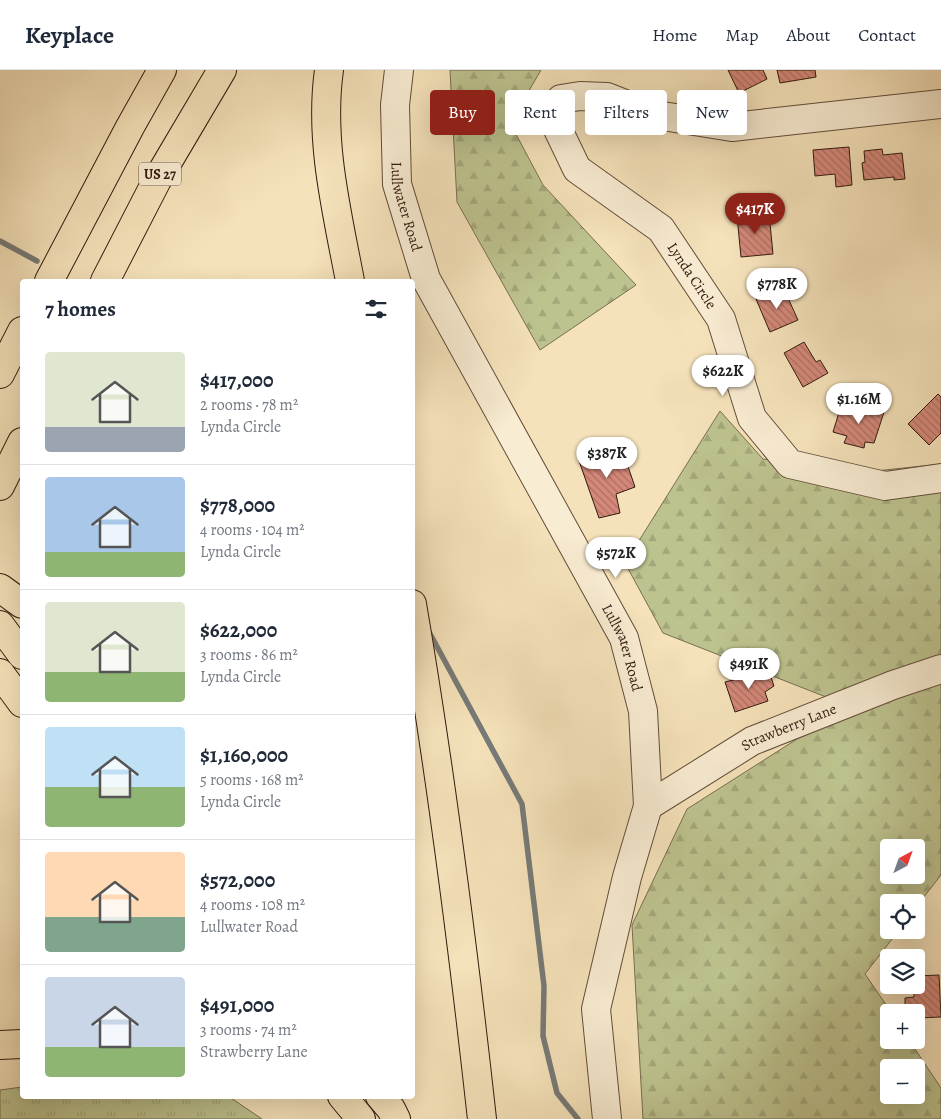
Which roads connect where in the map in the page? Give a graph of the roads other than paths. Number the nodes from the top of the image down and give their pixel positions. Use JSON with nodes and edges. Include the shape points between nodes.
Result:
{"nodes":[{"id":1,"x":162,"y":70,"type":"edge"},
{"id":2,"x":222,"y":70,"type":"edge"},
{"id":3,"x":329,"y":70,"type":"edge"},
{"id":4,"x":399,"y":70,"type":"edge"},
{"id":5,"x":941,"y":104,"type":"edge"},
{"id":6,"x":50,"y":279,"type":"edge"},
{"id":7,"x":106,"y":279,"type":"edge"},
{"id":8,"x":350,"y":279,"type":"edge"},
{"id":9,"x":20,"y":335,"type":"edge"},
{"id":10,"x":0,"y":374,"type":"edge"},
{"id":11,"x":20,"y":446,"type":"edge"},
{"id":12,"x":941,"y":478,"type":"edge"},
{"id":13,"x":0,"y":486,"type":"edge"},
{"id":14,"x":0,"y":588,"type":"edge"},
{"id":15,"x":20,"y":603,"type":"edge"},
{"id":16,"x":415,"y":621,"type":"edge"},
{"id":17,"x":0,"y":625,"type":"edge"},
{"id":18,"x":20,"y":652,"type":"edge"},
{"id":19,"x":941,"y":669,"type":"edge"},
{"id":20,"x":0,"y":673,"type":"edge"},
{"id":21,"x":20,"y":700,"type":"edge"},
{"id":22,"x":648,"y":806,"type":"junction"},
{"id":23,"x":20,"y":1044,"type":"edge"},
{"id":24,"x":0,"y":1045,"type":"edge"},
{"id":25,"x":344,"y":1099,"type":"edge"},
{"id":26,"x":383,"y":1099,"type":"edge"},
{"id":27,"x":361,"y":1119,"type":"edge"},
{"id":28,"x":396,"y":1119,"type":"edge"},
{"id":29,"x":482,"y":1119,"type":"edge"},
{"id":30,"x":607,"y":1119,"type":"edge"}],
"edges":[{"from":1,"to":6,"type":"main road"},
{"from":2,"to":7,"type":"main road","number":"US 27","via":[[161,172]]},
{"from":3,"to":8,"type":"main road","via":[[325,125],[333,191]]},
{"from":4,"to":22,"type":"street","name":"Lullwater Road","via":[[397,184],[426,279],[624,638],[643,711]]},
{"from":5,"to":12,"type":"street","name":"Lynda Circle","via":[[732,127],[650,114],[608,97],[580,96],[561,99],[553,119],[577,169],[661,229],[721,319],[752,418],[790,464],[885,486]]},
{"from":9,"to":10,"type":"main road"},
{"from":11,"to":13,"type":"main road"},
{"from":14,"to":15,"type":"main road"},
{"from":16,"to":29,"type":"main road","via":[[467,980]]},
{"from":17,"to":18,"type":"main road"},
{"from":19,"to":22,"type":"street","name":"Strawberry Lane","via":[[752,741]]},
{"from":20,"to":21,"type":"main road"},
{"from":22,"to":30,"type":"street","name":"Lullwater Road","via":[[627,877],[596,1009]]},
{"from":23,"to":24,"type":"main road"},
{"from":25,"to":27,"type":"main road"},
{"from":26,"to":28,"type":"main road"}]}
